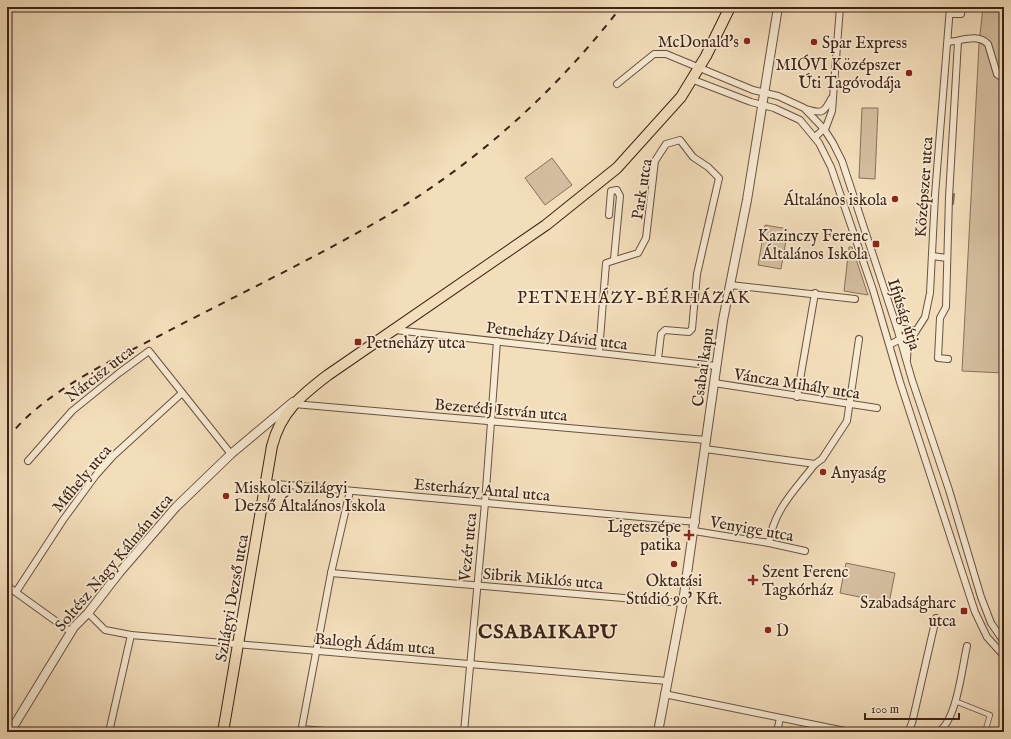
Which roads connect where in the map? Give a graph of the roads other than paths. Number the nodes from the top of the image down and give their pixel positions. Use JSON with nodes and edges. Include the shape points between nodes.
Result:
{"nodes":[{"id":1,"x":730,"y":7,"type":"edge"},
{"id":2,"x":778,"y":7,"type":"edge"},
{"id":3,"x":840,"y":7,"type":"edge"},
{"id":4,"x":950,"y":7,"type":"edge"},
{"id":5,"x":962,"y":7,"type":"edge"},
{"id":6,"x":950,"y":14,"type":"junction"},
{"id":7,"x":958,"y":41,"type":"junction"},
{"id":8,"x":948,"y":42,"type":"junction"},
{"id":9,"x":698,"y":68,"type":"junction"},
{"id":10,"x":691,"y":79,"type":"junction"},
{"id":11,"x":1004,"y":79,"type":"edge"},
{"id":12,"x":617,"y":84,"type":"dead end"},
{"id":13,"x":764,"y":93,"type":"junction"},
{"id":14,"x":833,"y":95,"type":"junction"},
{"id":15,"x":762,"y":105,"type":"junction"},
{"id":16,"x":806,"y":109,"type":"junction"},
{"id":17,"x":824,"y":129,"type":"junction"},
{"id":18,"x":815,"y":137,"type":"junction"},
{"id":19,"x":935,"y":195,"type":"junction"},
{"id":20,"x":949,"y":197,"type":"junction"},
{"id":21,"x":609,"y":215,"type":"dead end"},
{"id":22,"x":932,"y":256,"type":"junction"},
{"id":23,"x":947,"y":258,"type":"junction"},
{"id":24,"x":614,"y":259,"type":"junction"},
{"id":25,"x":730,"y":285,"type":"junction"},
{"id":26,"x":815,"y":294,"type":"junction"},
{"id":27,"x":855,"y":299,"type":"dead end"},
{"id":28,"x":883,"y":326,"type":"junction"},
{"id":29,"x":897,"y":328,"type":"junction"},
{"id":30,"x":395,"y":330,"type":"junction"},
{"id":31,"x":916,"y":331,"type":"junction"},
{"id":32,"x":859,"y":339,"type":"dead end"},
{"id":33,"x":900,"y":340,"type":"junction"},
{"id":34,"x":497,"y":341,"type":"junction"},
{"id":35,"x":891,"y":344,"type":"junction"},
{"id":36,"x":599,"y":352,"type":"junction"},
{"id":37,"x":658,"y":359,"type":"junction"},
{"id":38,"x":948,"y":359,"type":"dead end"},
{"id":39,"x":907,"y":364,"type":"junction"},
{"id":40,"x":716,"y":366,"type":"junction"},
{"id":41,"x":900,"y":382,"type":"junction"},
{"id":42,"x":714,"y":383,"type":"junction"},
{"id":43,"x":182,"y":393,"type":"junction"},
{"id":44,"x":797,"y":397,"type":"junction"},
{"id":45,"x":297,"y":400,"type":"junction"},
{"id":46,"x":849,"y":404,"type":"junction"},
{"id":47,"x":877,"y":408,"type":"dead end"},
{"id":48,"x":492,"y":421,"type":"junction"},
{"id":49,"x":280,"y":425,"type":"junction"},
{"id":50,"x":261,"y":430,"type":"junction"},
{"id":51,"x":706,"y":444,"type":"junction"},
{"id":52,"x":231,"y":454,"type":"junction"},
{"id":53,"x":28,"y":461,"type":"dead end"},
{"id":54,"x":815,"y":464,"type":"junction"},
{"id":55,"x":266,"y":483,"type":"junction"},
{"id":56,"x":350,"y":491,"type":"junction"},
{"id":57,"x":485,"y":503,"type":"junction"},
{"id":58,"x":696,"y":522,"type":"junction"},
{"id":59,"x":694,"y":532,"type":"junction"},
{"id":60,"x":769,"y":542,"type":"junction"},
{"id":61,"x":805,"y":551,"type":"dead end"},
{"id":62,"x":330,"y":574,"type":"junction"},
{"id":63,"x":7,"y":586,"type":"edge"},
{"id":64,"x":476,"y":586,"type":"junction"},
{"id":65,"x":16,"y":592,"type":"junction"},
{"id":66,"x":682,"y":603,"type":"junction"},
{"id":67,"x":88,"y":613,"type":"junction"},
{"id":68,"x":936,"y":618,"type":"dead end"},
{"id":69,"x":71,"y":632,"type":"junction"},
{"id":70,"x":131,"y":635,"type":"junction"},
{"id":71,"x":1004,"y":642,"type":"edge"},
{"id":72,"x":238,"y":644,"type":"junction"},
{"id":73,"x":967,"y":646,"type":"dead end"},
{"id":74,"x":316,"y":651,"type":"junction"},
{"id":75,"x":1004,"y":656,"type":"edge"},
{"id":76,"x":470,"y":665,"type":"junction"},
{"id":77,"x":667,"y":681,"type":"junction"},
{"id":78,"x":664,"y":694,"type":"junction"},
{"id":79,"x":955,"y":701,"type":"junction"},
{"id":80,"x":780,"y":718,"type":"junction"},
{"id":81,"x":301,"y":730,"type":"edge"},
{"id":82,"x":911,"y":731,"type":"edge"},
{"id":83,"x":10,"y":732,"type":"edge"},
{"id":84,"x":109,"y":732,"type":"edge"},
{"id":85,"x":223,"y":732,"type":"edge"},
{"id":86,"x":337,"y":732,"type":"edge"},
{"id":87,"x":464,"y":732,"type":"edge"},
{"id":88,"x":658,"y":732,"type":"edge"},
{"id":89,"x":777,"y":732,"type":"edge"},
{"id":90,"x":850,"y":732,"type":"edge"},
{"id":91,"x":938,"y":732,"type":"edge"},
{"id":92,"x":985,"y":732,"type":"edge"}],
"edges":[{"from":1,"to":9,"type":"main road"},
{"from":2,"to":13,"type":"street","name":"Csabai kapu"},
{"from":3,"to":14,"type":"street"},
{"from":4,"to":6,"type":"street","name":"Középszer utca"},
{"from":5,"to":6,"type":"street","via":[[961,14]]},
{"from":6,"to":8,"type":"street","name":"Középszer utca"},
{"from":7,"to":8,"type":"street"},
{"from":7,"to":11,"type":"street","via":[[974,37],[985,41],[997,74]]},
{"from":7,"to":20,"type":"street","name":"Középszer utca"},
{"from":8,"to":19,"type":"street","name":"Középszer utca"},
{"from":9,"to":10,"type":"main road"},
{"from":9,"to":12,"type":"street","name":"Ifjúság útja","via":[[666,54],[654,54]]},
{"from":9,"to":13,"type":"street","name":"Ifjúság útja"},
{"from":10,"to":15,"type":"street","name":"Ifjúság útja"},
{"from":10,"to":30,"type":"main road","via":[[681,97],[616,168],[546,225]]},
{"from":13,"to":15,"type":"street","name":"Csabai kapu"},
{"from":13,"to":16,"type":"street","name":"Ifjúság útja","via":[[778,96]]},
{"from":14,"to":16,"type":"street","via":[[824,111]]},
{"from":14,"to":17,"type":"street","via":[[830,120]]},
{"from":15,"to":18,"type":"street","name":"Ifjúság útja","via":[[800,120]]},
{"from":15,"to":25,"type":"street","name":"Csabai kapu"},
{"from":16,"to":17,"type":"street","name":"Ifjúság útja"},
{"from":17,"to":18,"type":"street"},
{"from":17,"to":29,"type":"street","name":"Ifjúság útja","via":[[842,161]]},
{"from":18,"to":28,"type":"street","name":"Ifjúság útja","via":[[831,167]]},
{"from":19,"to":20,"type":"street"},
{"from":19,"to":22,"type":"street","name":"Középszer utca"},
{"from":20,"to":23,"type":"street","name":"Középszer utca"},
{"from":21,"to":24,"type":"street","via":[[611,191],[617,190],[620,196]]},
{"from":22,"to":23,"type":"street"},
{"from":22,"to":31,"type":"street","name":"Középszer utca","via":[[925,317]]},
{"from":23,"to":38,"type":"street","name":"Középszer utca","via":[[946,307],[940,318],[938,358]]},
{"from":24,"to":36,"type":"street","via":[[606,263]]},
{"from":24,"to":37,"type":"street","name":"Park utca","via":[[638,253],[646,238],[655,161],[666,144],[680,140],[693,157],[719,178],[697,274],[692,329],[689,332],[665,330],[661,334]]},
{"from":25,"to":26,"type":"street"},
{"from":25,"to":40,"type":"street","name":"Csabai kapu"},
{"from":26,"to":27,"type":"street"},
{"from":26,"to":44,"type":"street"},
{"from":28,"to":35,"type":"street","name":"Ifjúság útja"},
{"from":28,"to":41,"type":"street","name":"Ifjúság útja"},
{"from":29,"to":31,"type":"street"},
{"from":29,"to":33,"type":"street","name":"Ifjúság útja"},
{"from":30,"to":34,"type":"street","name":"Petneházy Dávid utca"},
{"from":30,"to":45,"type":"main road"},
{"from":31,"to":33,"type":"street"},
{"from":31,"to":39,"type":"street","name":"Középszer utca","via":[[908,343]]},
{"from":32,"to":46,"type":"street"},
{"from":33,"to":35,"type":"street"},
{"from":33,"to":39,"type":"street","name":"Ifjúság útja"},
{"from":34,"to":36,"type":"street","name":"Petneházy Dávid utca"},
{"from":34,"to":48,"type":"street","name":"Vezér utca"},
{"from":35,"to":41,"type":"street","name":"Ifjúság útja"},
{"from":36,"to":37,"type":"street","name":"Petneházy Dávid utca"},
{"from":37,"to":40,"type":"street","name":"Petneházy Dávid utca"},
{"from":39,"to":71,"type":"street","name":"Ifjúság útja","via":[[981,597],[991,623]]},
{"from":40,"to":42,"type":"street","name":"Csabai kapu"},
{"from":41,"to":75,"type":"street","name":"Ifjúság útja","via":[[981,628],[994,647]]},
{"from":42,"to":44,"type":"street","name":"Váncza Mihály utca"},
{"from":42,"to":51,"type":"street","name":"Csabai kapu"},
{"from":43,"to":52,"type":"street","name":"Nárcisz utca"},
{"from":43,"to":53,"type":"street","name":"Nárcisz utca","via":[[149,351],[72,411]]},
{"from":43,"to":65,"type":"street","name":"Műhely utca","via":[[113,456],[96,475]]},
{"from":44,"to":46,"type":"street","name":"Váncza Mihály utca"},
{"from":45,"to":48,"type":"street","name":"Bezerédj István utca"},
{"from":45,"to":49,"type":"main road","name":"Szilágyi Dezső utca"},
{"from":45,"to":50,"type":"street","name":"Soltész Nagy Kálmán utca"},
{"from":46,"to":47,"type":"street","name":"Váncza Mihály utca"},
{"from":46,"to":54,"type":"street","via":[[847,421],[822,459]]},
{"from":48,"to":51,"type":"street","name":"Bezerédj István utca"},
{"from":48,"to":57,"type":"street","name":"Vezér utca"},
{"from":49,"to":50,"type":"street","name":"Soltész Nagy Kálmán utca"},
{"from":49,"to":55,"type":"main road","name":"Szilágyi Dezső utca","via":[[272,446]]},
{"from":50,"to":52,"type":"street","name":"Soltész Nagy Kálmán utca"},
{"from":51,"to":54,"type":"street","name":"Bezerédj István utca"},
{"from":51,"to":58,"type":"street","name":"Csabai kapu"},
{"from":52,"to":67,"type":"street","name":"Soltész Nagy Kálmán utca","via":[[176,507]]},
{"from":54,"to":60,"type":"street","via":[[778,511]]},
{"from":55,"to":56,"type":"street","name":"Esterházy Antal utca"},
{"from":55,"to":72,"type":"main road","name":"Szilágyi Dezső utca"},
{"from":56,"to":57,"type":"street","name":"Esterházy Antal utca"},
{"from":56,"to":62,"type":"street"},
{"from":57,"to":58,"type":"street","name":"Esterházy Antal utca"},
{"from":57,"to":64,"type":"street","name":"Vezér utca"},
{"from":58,"to":59,"type":"street","name":"Csabai kapu"},
{"from":59,"to":60,"type":"street","name":"Venyige utca"},
{"from":59,"to":66,"type":"street","name":"Csabai kapu"},
{"from":60,"to":61,"type":"street","name":"Venyige utca"},
{"from":62,"to":64,"type":"street","name":"Sibrik Miklós utca"},
{"from":62,"to":74,"type":"street"},
{"from":63,"to":65,"type":"street"},
{"from":64,"to":66,"type":"street","name":"Sibrik Miklós utca"},
{"from":64,"to":76,"type":"street","name":"Vezér utca"},
{"from":65,"to":69,"type":"street"},
{"from":66,"to":77,"type":"street","name":"Csabai kapu"},
{"from":67,"to":69,"type":"street","name":"Soltész Nagy Kálmán utca"},
{"from":67,"to":70,"type":"street","name":"Balogh Ádám utca","via":[[105,630]]},
{"from":68,"to":82,"type":"street"},
{"from":69,"to":83,"type":"street","name":"Soltész Nagy Kálmán utca"},
{"from":70,"to":72,"type":"street","name":"Balogh Ádám utca"},
{"from":70,"to":84,"type":"street"},
{"from":72,"to":74,"type":"street","name":"Balogh Ádám utca"},
{"from":72,"to":85,"type":"main road","name":"Szilágyi Dezső utca"},
{"from":73,"to":79,"type":"street"},
{"from":74,"to":76,"type":"street","name":"Balogh Ádám utca"},
{"from":74,"to":81,"type":"street"},
{"from":76,"to":77,"type":"street","name":"Balogh Ádám utca"},
{"from":76,"to":87,"type":"street","name":"Vezér utca"},
{"from":77,"to":78,"type":"street","name":"Csabai kapu"},
{"from":78,"to":80,"type":"street"},
{"from":78,"to":88,"type":"street","name":"Csabai kapu"},
{"from":79,"to":91,"type":"street","via":[[950,719]]},
{"from":79,"to":92,"type":"street","via":[[990,715]]},
{"from":80,"to":89,"type":"street"},
{"from":80,"to":90,"type":"street"},
{"from":81,"to":86,"type":"street"}]}
